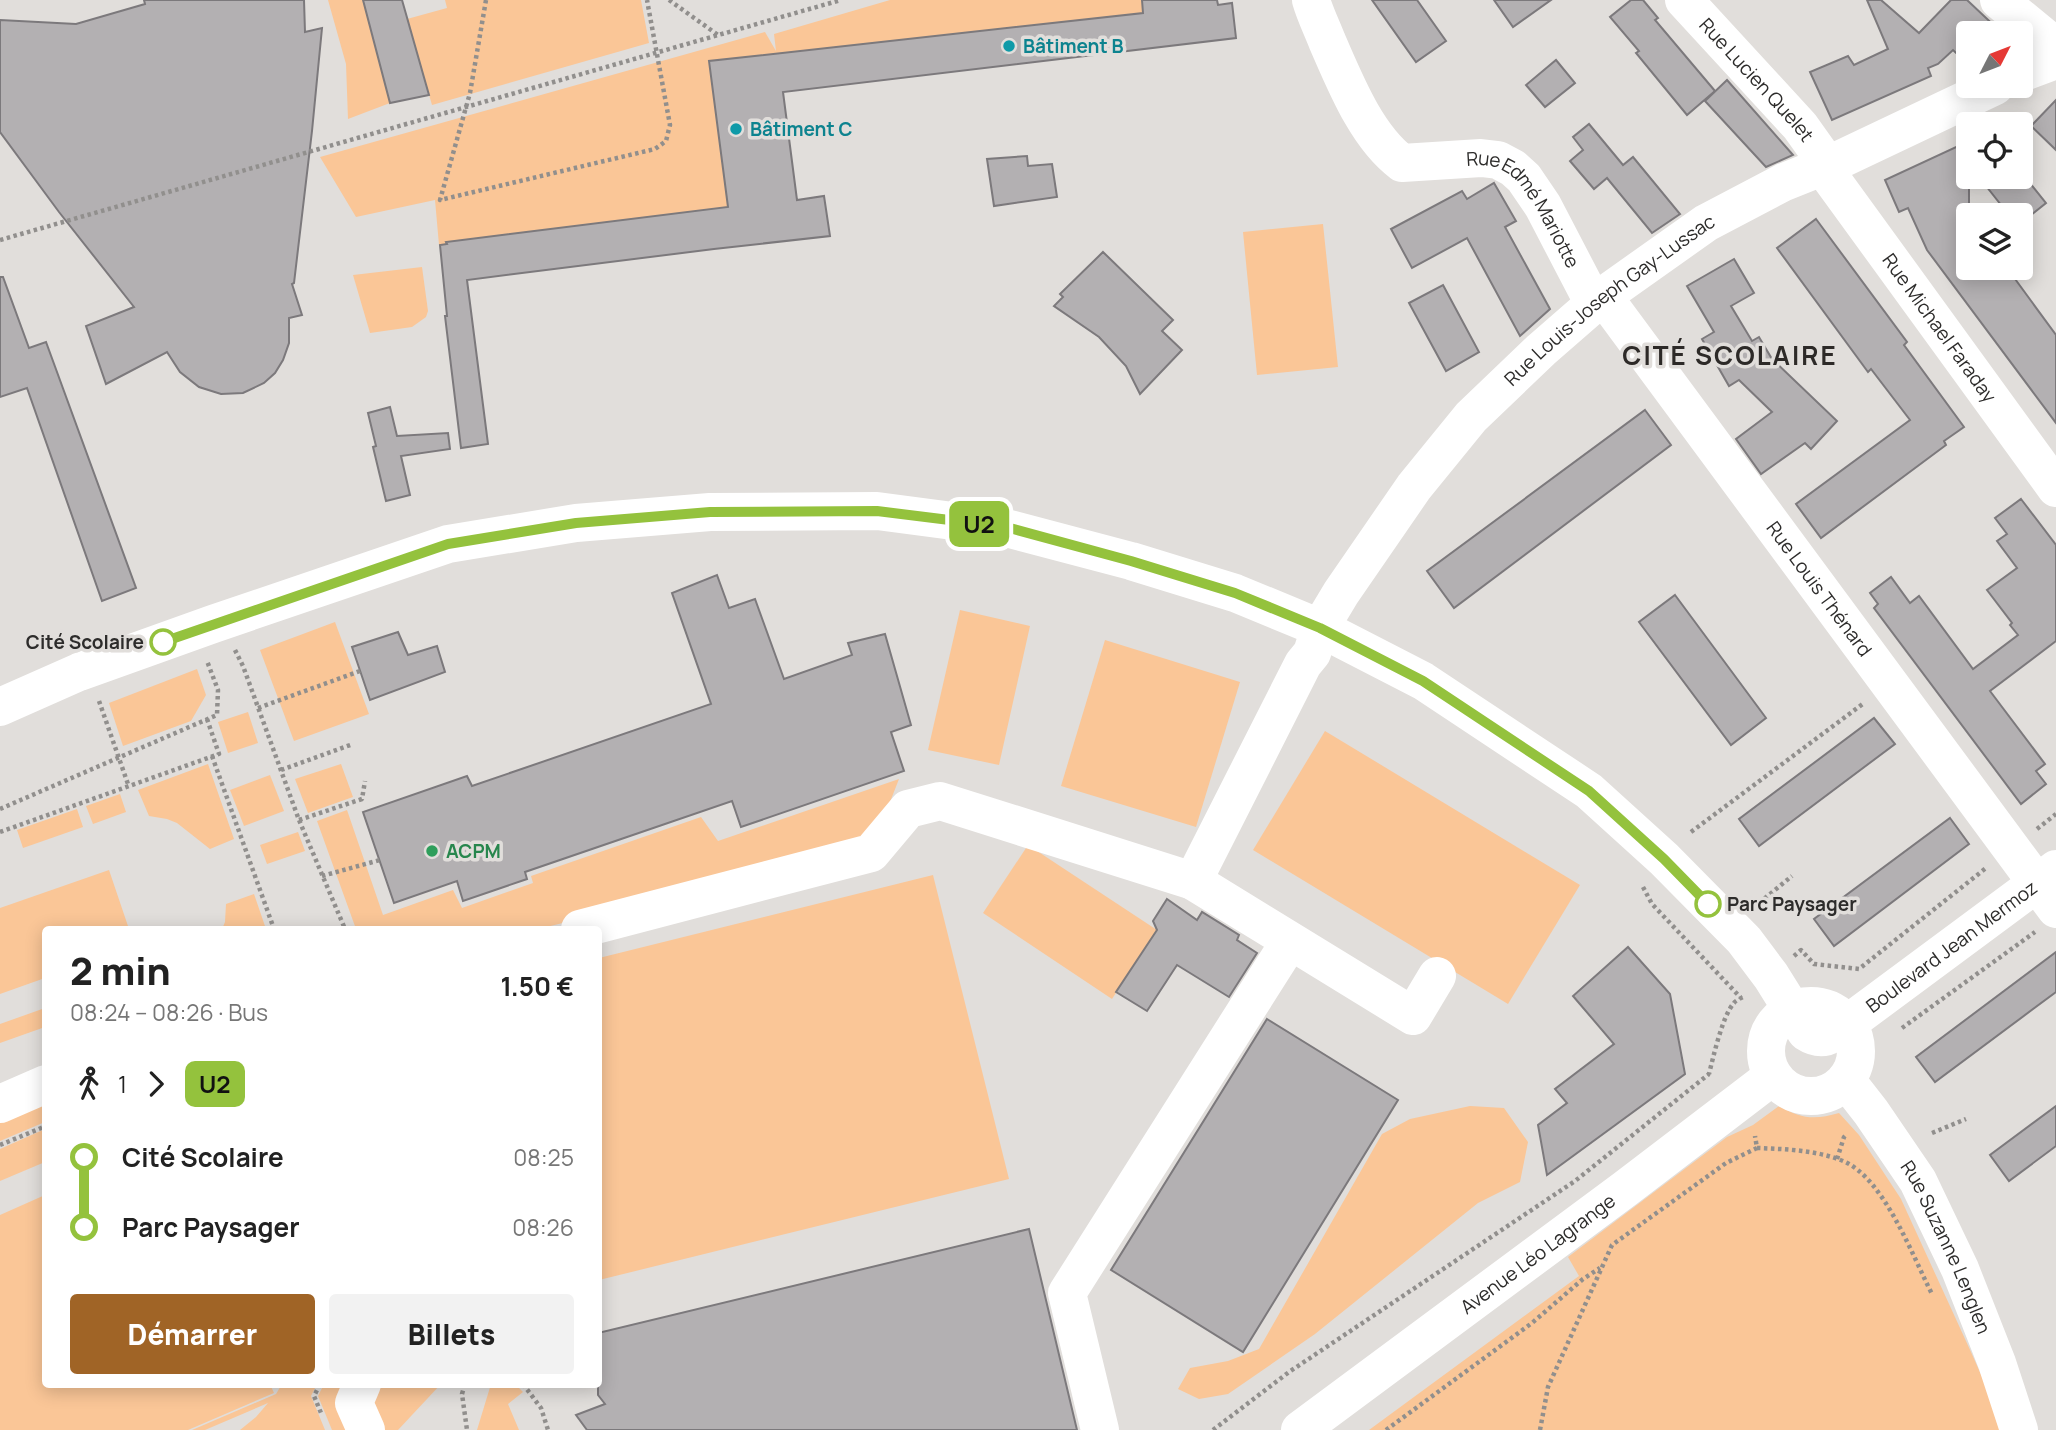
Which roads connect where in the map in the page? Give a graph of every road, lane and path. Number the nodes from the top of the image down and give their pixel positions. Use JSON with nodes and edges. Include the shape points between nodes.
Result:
{"nodes":[{"id":1,"x":486,"y":0,"type":"edge"},
{"id":2,"x":647,"y":0,"type":"edge"},
{"id":3,"x":669,"y":0,"type":"edge"},
{"id":4,"x":841,"y":0,"type":"edge"},
{"id":5,"x":1311,"y":0,"type":"edge"},
{"id":6,"x":1684,"y":0,"type":"edge"},
{"id":7,"x":1999,"y":0,"type":"edge"},
{"id":8,"x":2030,"y":0,"type":"edge"},
{"id":9,"x":2056,"y":21,"type":"edge"},
{"id":10,"x":718,"y":35,"type":"junction"},
{"id":11,"x":2056,"y":47,"type":"edge"},
{"id":12,"x":658,"y":52,"type":"junction"},
{"id":13,"x":2056,"y":60,"type":"edge"},
{"id":14,"x":2034,"y":68,"type":"edge"},
{"id":15,"x":1969,"y":98,"type":"edge"},
{"id":16,"x":467,"y":106,"type":"junction"},
{"id":17,"x":1825,"y":165,"type":"junction"},
{"id":18,"x":0,"y":240,"type":"edge"},
{"id":19,"x":1598,"y":300,"type":"junction"},
{"id":20,"x":2056,"y":488,"type":"edge"},
{"id":21,"x":1320,"y":628,"type":"junction"},
{"id":22,"x":247,"y":645,"type":"dead end"},
{"id":23,"x":234,"y":649,"type":"junction"},
{"id":24,"x":224,"y":653,"type":"dead end"},
{"id":25,"x":216,"y":657,"type":"dead end"},
{"id":26,"x":207,"y":660,"type":"junction"},
{"id":27,"x":195,"y":664,"type":"dead end"},
{"id":28,"x":360,"y":671,"type":"dead end"},
{"id":29,"x":1890,"y":684,"type":"junction"},
{"id":30,"x":88,"y":696,"type":"dead end"},
{"id":31,"x":111,"y":696,"type":"dead end"},
{"id":32,"x":99,"y":701,"type":"junction"},
{"id":33,"x":0,"y":707,"type":"edge"},
{"id":34,"x":258,"y":708,"type":"junction"},
{"id":35,"x":207,"y":719,"type":"junction"},
{"id":36,"x":353,"y":744,"type":"dead end"},
{"id":37,"x":212,"y":756,"type":"junction"},
{"id":38,"x":119,"y":758,"type":"junction"},
{"id":39,"x":281,"y":770,"type":"junction"},
{"id":40,"x":365,"y":781,"type":"dead end"},
{"id":41,"x":129,"y":787,"type":"junction"},
{"id":42,"x":0,"y":809,"type":"edge"},
{"id":43,"x":2056,"y":814,"type":"edge"},
{"id":44,"x":299,"y":820,"type":"junction"},
{"id":45,"x":0,"y":832,"type":"edge"},
{"id":46,"x":1691,"y":832,"type":"dead end"},
{"id":47,"x":2011,"y":849,"type":"junction"},
{"id":48,"x":380,"y":860,"type":"dead end"},
{"id":49,"x":322,"y":876,"type":"junction"},
{"id":50,"x":1792,"y":876,"type":"dead end"},
{"id":51,"x":1193,"y":881,"type":"junction"},
{"id":52,"x":1643,"y":887,"type":"dead end"},
{"id":53,"x":2049,"y":896,"type":"edge"},
{"id":54,"x":1759,"y":903,"type":"dead end"},
{"id":55,"x":273,"y":926,"type":"edge"},
{"id":56,"x":344,"y":926,"type":"edge"},
{"id":57,"x":591,"y":926,"type":"edge"},
{"id":58,"x":1290,"y":941,"type":"junction"},
{"id":59,"x":1801,"y":950,"type":"dead end"},
{"id":60,"x":1437,"y":976,"type":"dead end"},
{"id":61,"x":1793,"y":1010,"type":"junction"},
{"id":62,"x":1847,"y":1024,"type":"junction"},
{"id":63,"x":1902,"y":1028,"type":"dead end"},
{"id":64,"x":1709,"y":1074,"type":"junction"},
{"id":65,"x":1773,"y":1076,"type":"junction"},
{"id":66,"x":1715,"y":1080,"type":"dead end"},
{"id":67,"x":1846,"y":1080,"type":"junction"},
{"id":68,"x":42,"y":1086,"type":"edge"},
{"id":69,"x":0,"y":1104,"type":"edge"},
{"id":70,"x":1966,"y":1119,"type":"dead end"},
{"id":71,"x":42,"y":1128,"type":"edge"},
{"id":72,"x":1853,"y":1129,"type":"dead end"},
{"id":73,"x":1932,"y":1133,"type":"dead end"},
{"id":74,"x":1755,"y":1136,"type":"dead end"},
{"id":75,"x":0,"y":1145,"type":"edge"},
{"id":76,"x":1757,"y":1148,"type":"junction"},
{"id":77,"x":1837,"y":1159,"type":"junction"},
{"id":78,"x":1602,"y":1266,"type":"junction"},
{"id":79,"x":1933,"y":1296,"type":"dead end"},
{"id":80,"x":360,"y":1388,"type":"edge"},
{"id":81,"x":463,"y":1388,"type":"edge"},
{"id":82,"x":526,"y":1388,"type":"edge"},
{"id":83,"x":366,"y":1430,"type":"edge"},
{"id":84,"x":467,"y":1430,"type":"edge"},
{"id":85,"x":548,"y":1430,"type":"edge"},
{"id":86,"x":1100,"y":1430,"type":"edge"},
{"id":87,"x":1213,"y":1430,"type":"edge"},
{"id":88,"x":1300,"y":1430,"type":"edge"},
{"id":89,"x":1386,"y":1430,"type":"edge"},
{"id":90,"x":1540,"y":1430,"type":"edge"},
{"id":91,"x":2019,"y":1430,"type":"edge"}],
"edges":[{"from":1,"to":16,"type":"path"},
{"from":2,"to":12,"type":"path"},
{"from":3,"to":10,"type":"path"},
{"from":4,"to":10,"type":"path"},
{"from":5,"to":19,"type":"street","name":"Rue Edmé Mariotte","via":[[1339,68],[1370,128],[1390,153],[1402,163],[1481,158],[1513,168],[1543,206]]},
{"from":6,"to":17,"type":"street","name":"Rue Lucien Quelet","via":[[1800,126]]},
{"from":7,"to":11,"type":"street"},
{"from":8,"to":9,"type":"street"},
{"from":10,"to":12,"type":"path"},
{"from":12,"to":16,"type":"path"},
{"from":12,"to":16,"type":"path","via":[[670,125],[666,141],[655,149],[440,200]]},
{"from":13,"to":14,"type":"street"},
{"from":15,"to":17,"type":"street","name":"Rue Louis-Joseph Gay-Lussac"},
{"from":16,"to":18,"type":"path"},
{"from":17,"to":19,"type":"street","name":"Rue Louis-Joseph Gay-Lussac","via":[[1706,223]]},
{"from":17,"to":20,"type":"street","name":"Rue Michael Faraday"},
{"from":19,"to":21,"type":"street","name":"Rue Louis-Joseph Gay-Lussac","via":[[1471,417],[1414,487]]},
{"from":19,"to":29,"type":"street","name":"Rue Louis Thénard"},
{"from":21,"to":33,"type":"street","via":[[1235,593],[1006,527],[877,511],[710,512],[576,523],[448,544],[90,668]]},
{"from":21,"to":51,"type":"street","name":"Rue Louis-Joseph Gay-Lussac","via":[[1312,653]]},
{"from":21,"to":61,"type":"street","via":[[1423,681],[1589,791],[1744,940]]},
{"from":22,"to":23,"type":"path"},
{"from":23,"to":24,"type":"path"},
{"from":23,"to":34,"type":"path"},
{"from":25,"to":26,"type":"path"},
{"from":26,"to":27,"type":"path"},
{"from":26,"to":35,"type":"path","via":[[218,690],[218,715]]},
{"from":28,"to":34,"type":"path"},
{"from":29,"to":46,"type":"path"},
{"from":29,"to":47,"type":"street","name":"Rue Louis Thénard"},
{"from":30,"to":32,"type":"path"},
{"from":31,"to":32,"type":"path"},
{"from":32,"to":38,"type":"path"},
{"from":34,"to":39,"type":"path"},
{"from":35,"to":37,"type":"path","via":[[219,754]]},
{"from":35,"to":38,"type":"path"},
{"from":36,"to":39,"type":"path"},
{"from":37,"to":41,"type":"path"},
{"from":37,"to":55,"type":"path"},
{"from":38,"to":41,"type":"path"},
{"from":38,"to":42,"type":"path"},
{"from":39,"to":44,"type":"path"},
{"from":40,"to":44,"type":"path","via":[[362,799]]},
{"from":41,"to":45,"type":"path"},
{"from":43,"to":47,"type":"path"},
{"from":44,"to":49,"type":"path"},
{"from":47,"to":53,"type":"street","name":"Rue Louis Thénard"},
{"from":47,"to":59,"type":"path","via":[[1859,969],[1814,964]]},
{"from":48,"to":49,"type":"path"},
{"from":49,"to":56,"type":"path"},
{"from":50,"to":54,"type":"path"},
{"from":51,"to":57,"type":"street","via":[[940,801],[908,809],[871,853]]},
{"from":51,"to":58,"type":"street"},
{"from":52,"to":64,"type":"path","via":[[1652,904],[1741,998],[1726,1017]]},
{"from":53,"to":62,"type":"street","name":"Boulevard Jean Mermoz"},
{"from":53,"to":63,"type":"path"},
{"from":58,"to":60,"type":"street","via":[[1413,1016]]},
{"from":58,"to":86,"type":"street","via":[[1067,1293]]},
{"from":61,"to":62,"type":"street","via":[[1822,1007]]},
{"from":61,"to":65,"type":"street","via":[[1770,1031],[1767,1062]]},
{"from":62,"to":67,"type":"street","via":[[1856,1058]]},
{"from":64,"to":66,"type":"path"},
{"from":64,"to":87,"type":"path","via":[[1575,1181],[1289,1372]]},
{"from":65,"to":67,"type":"street","via":[[1795,1094],[1810,1097],[1824,1095]]},
{"from":65,"to":88,"type":"street","name":"Avenue Léo Lagrange"},
{"from":67,"to":91,"type":"street","name":"Rue Suzanne Lenglen","via":[[1917,1181],[1960,1269]]},
{"from":68,"to":69,"type":"street"},
{"from":70,"to":73,"type":"path"},
{"from":71,"to":75,"type":"path"},
{"from":72,"to":77,"type":"path","via":[[1844,1137]]},
{"from":74,"to":76,"type":"path"},
{"from":76,"to":77,"type":"path"},
{"from":76,"to":78,"type":"path","via":[[1726,1163],[1612,1245]]},
{"from":77,"to":79,"type":"path","via":[[1869,1178],[1883,1196]]},
{"from":78,"to":89,"type":"path"},
{"from":78,"to":90,"type":"path","via":[[1548,1387]]},
{"from":80,"to":83,"type":"street","via":[[354,1403]]},
{"from":81,"to":84,"type":"path"},
{"from":82,"to":85,"type":"path","via":[[541,1408]]}]}
